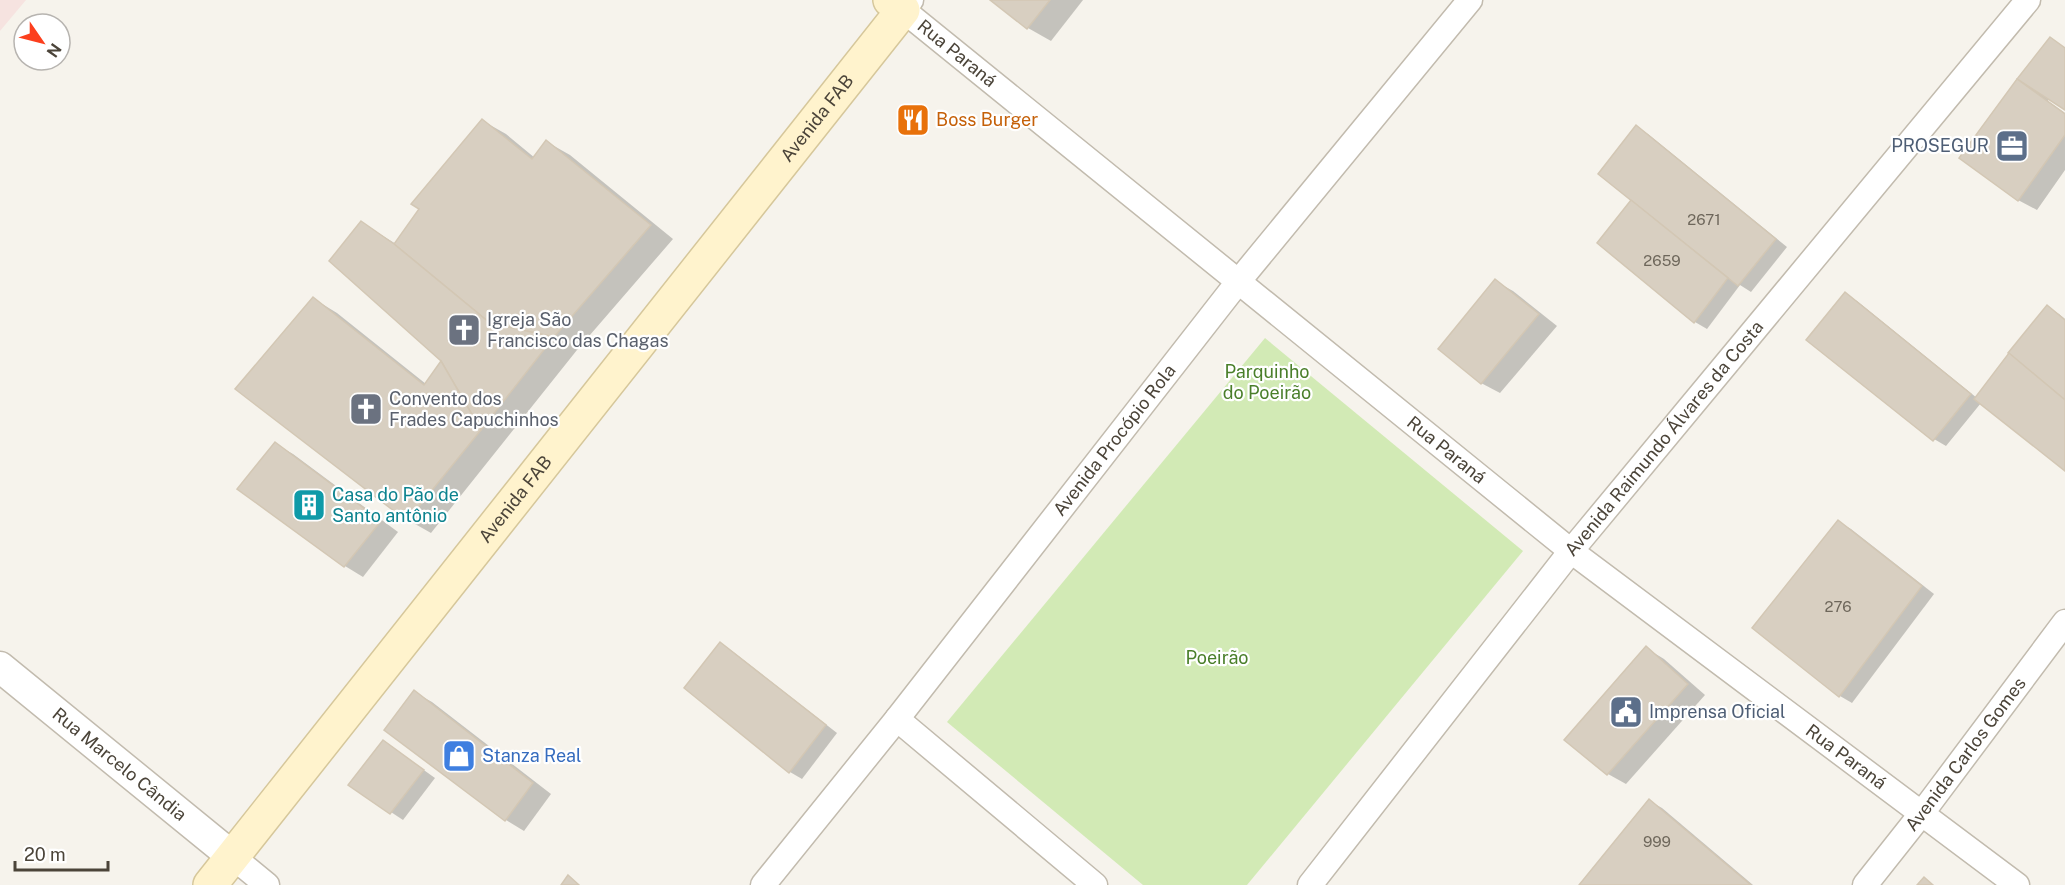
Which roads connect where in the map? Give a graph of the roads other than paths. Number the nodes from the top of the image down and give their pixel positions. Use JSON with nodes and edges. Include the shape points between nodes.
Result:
{"nodes":[{"id":1,"x":1470,"y":0,"type":"edge"},
{"id":2,"x":2028,"y":0,"type":"edge"},
{"id":3,"x":902,"y":3,"type":"edge"},
{"id":4,"x":1238,"y":282,"type":"junction"},
{"id":5,"x":1571,"y":551,"type":"junction"},
{"id":6,"x":2065,"y":622,"type":"edge"},
{"id":7,"x":0,"y":667,"type":"edge"},
{"id":8,"x":897,"y":720,"type":"junction"},
{"id":9,"x":1922,"y":813,"type":"junction"},
{"id":10,"x":233,"y":857,"type":"junction"},
{"id":11,"x":210,"y":885,"type":"edge"},
{"id":12,"x":267,"y":885,"type":"edge"},
{"id":13,"x":763,"y":885,"type":"edge"},
{"id":14,"x":1095,"y":885,"type":"edge"},
{"id":15,"x":1310,"y":885,"type":"edge"},
{"id":16,"x":1865,"y":885,"type":"edge"},
{"id":17,"x":2017,"y":885,"type":"edge"}],
"edges":[{"from":1,"to":4,"type":"street","name":"Avenida Procópio Rola"},
{"from":2,"to":5,"type":"street","name":"Avenida Raimundo Álvares da Costa"},
{"from":3,"to":4,"type":"street","name":"Rua Paraná"},
{"from":3,"to":10,"type":"main road","name":"Avenida FAB"},
{"from":4,"to":5,"type":"street","name":"Rua Paraná"},
{"from":4,"to":8,"type":"street","name":"Avenida Procópio Rola"},
{"from":5,"to":9,"type":"street","name":"Rua Paraná"},
{"from":5,"to":15,"type":"street","name":"Avenida Raimundo Álvares da Costa"},
{"from":6,"to":9,"type":"street","name":"Avenida Carlos Gomes"},
{"from":7,"to":10,"type":"street","name":"Rua Marcelo Cândia"},
{"from":8,"to":13,"type":"street","name":"Avenida Procópio Rola"},
{"from":8,"to":14,"type":"street"},
{"from":9,"to":16,"type":"street","name":"Avenida Carlos Gomes"},
{"from":9,"to":17,"type":"street","name":"Rua Paraná"},
{"from":10,"to":11,"type":"main road","name":"Avenida FAB"},
{"from":10,"to":12,"type":"street","name":"Rua Marcelo Cândia"}]}
